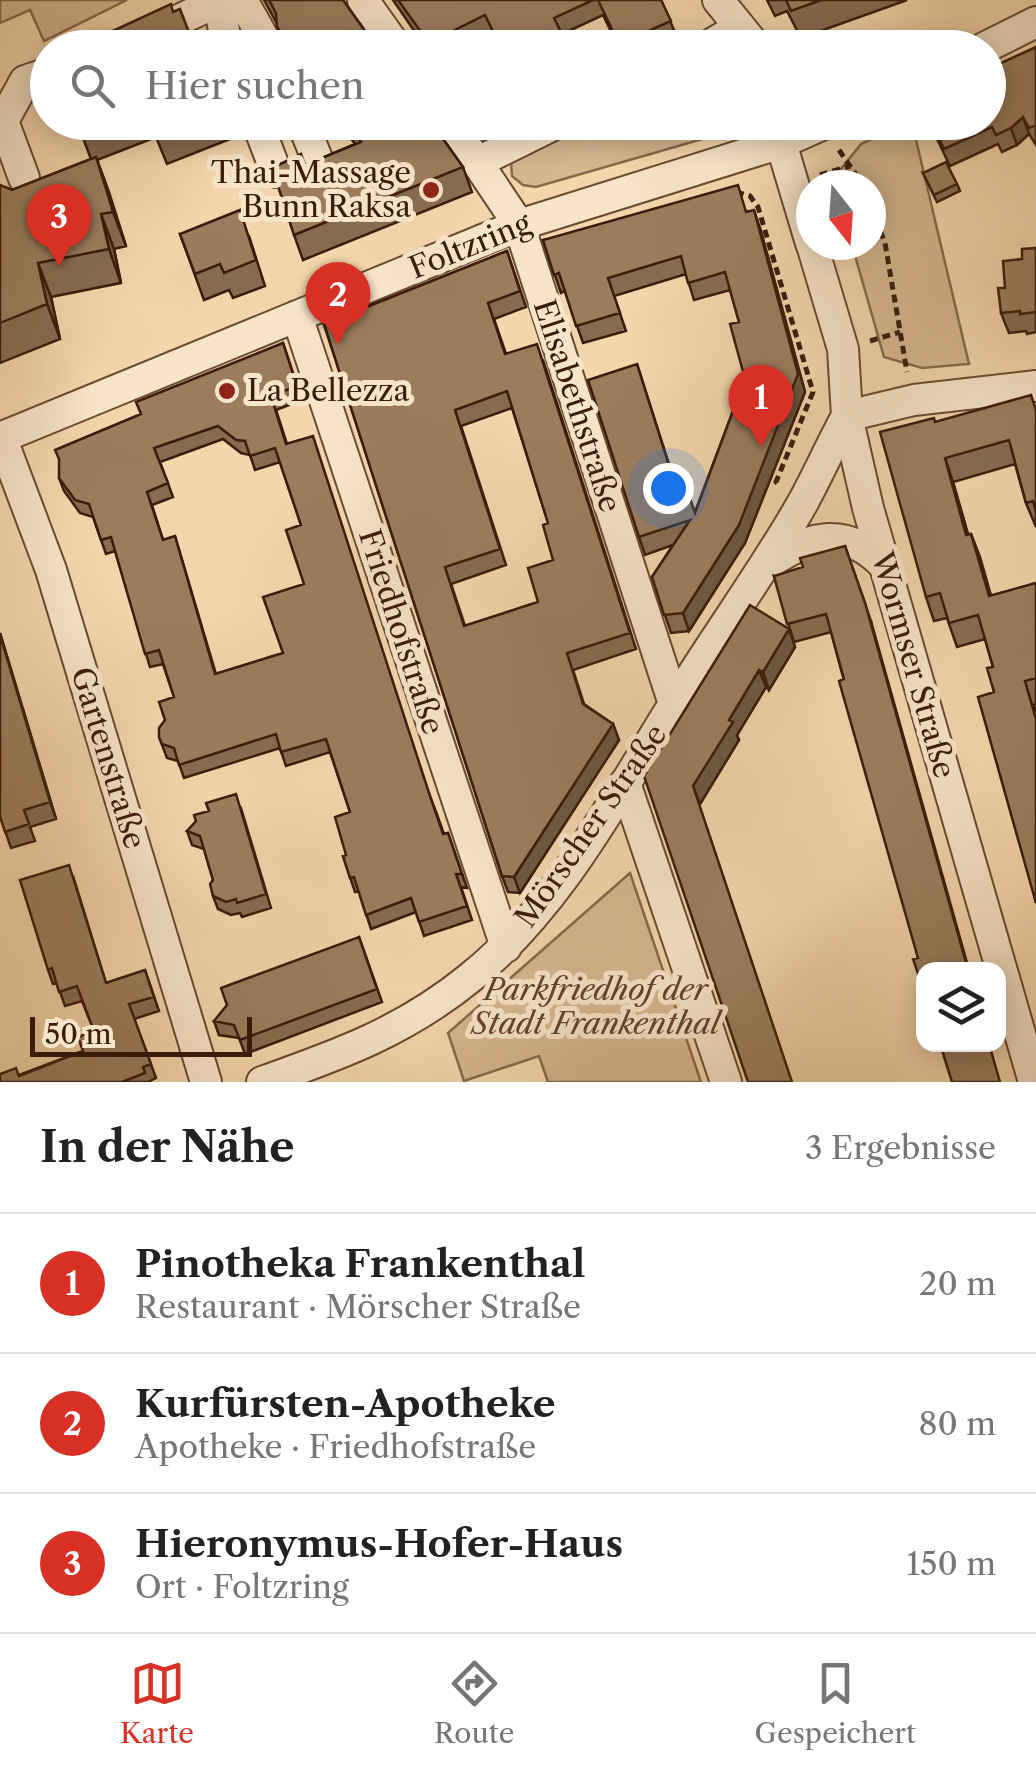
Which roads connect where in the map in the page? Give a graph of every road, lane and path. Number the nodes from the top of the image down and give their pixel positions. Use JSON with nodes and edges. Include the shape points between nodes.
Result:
{"nodes":[{"id":1,"x":363,"y":0,"type":"edge"},
{"id":2,"x":718,"y":0,"type":"edge"},
{"id":3,"x":227,"y":1,"type":"edge"},
{"id":4,"x":1036,"y":22,"type":"edge"},
{"id":5,"x":161,"y":30,"type":"edge"},
{"id":6,"x":227,"y":30,"type":"edge"},
{"id":7,"x":253,"y":30,"type":"edge"},
{"id":8,"x":384,"y":30,"type":"edge"},
{"id":9,"x":742,"y":30,"type":"edge"},
{"id":10,"x":1006,"y":37,"type":"edge"},
{"id":11,"x":30,"y":79,"type":"edge"},
{"id":12,"x":263,"y":140,"type":"edge"},
{"id":13,"x":309,"y":140,"type":"edge"},
{"id":14,"x":463,"y":140,"type":"edge"},
{"id":15,"x":523,"y":140,"type":"edge"},
{"id":16,"x":768,"y":140,"type":"edge"},
{"id":17,"x":786,"y":140,"type":"edge"},
{"id":18,"x":833,"y":140,"type":"edge"},
{"id":19,"x":318,"y":162,"type":"edge"},
{"id":20,"x":478,"y":162,"type":"junction"},
{"id":21,"x":709,"y":166,"type":"junction"},
{"id":22,"x":852,"y":170,"type":"edge"},
{"id":23,"x":276,"y":172,"type":"edge"},
{"id":24,"x":24,"y":178,"type":"dead end"},
{"id":25,"x":796,"y":182,"type":"edge"},
{"id":26,"x":518,"y":225,"type":"junction"},
{"id":27,"x":886,"y":248,"type":"edge"},
{"id":28,"x":816,"y":260,"type":"edge"},
{"id":29,"x":297,"y":316,"type":"junction"},
{"id":30,"x":1036,"y":386,"type":"edge"},
{"id":31,"x":914,"y":400,"type":"junction"},
{"id":32,"x":848,"y":416,"type":"junction"},
{"id":33,"x":1,"y":438,"type":"edge"},
{"id":34,"x":776,"y":482,"type":"dead end"},
{"id":35,"x":885,"y":566,"type":"junction"},
{"id":36,"x":762,"y":568,"type":"junction"},
{"id":37,"x":674,"y":704,"type":"junction"},
{"id":38,"x":625,"y":783,"type":"junction"},
{"id":39,"x":506,"y":948,"type":"junction"},
{"id":40,"x":206,"y":1082,"type":"edge"},
{"id":41,"x":262,"y":1082,"type":"edge"},
{"id":42,"x":726,"y":1082,"type":"edge"},
{"id":43,"x":1034,"y":1082,"type":"edge"}],
"edges":[{"from":1,"to":8,"type":"street"},
{"from":2,"to":9,"type":"street"},
{"from":3,"to":5,"type":"street"},
{"from":3,"to":6,"type":"street"},
{"from":3,"to":7,"type":"street"},
{"from":4,"to":10,"type":"street"},
{"from":11,"to":24,"type":"street","via":[[3,121]]},
{"from":12,"to":23,"type":"street"},
{"from":13,"to":19,"type":"street"},
{"from":14,"to":20,"type":"street","name":"Elisabethstraße"},
{"from":15,"to":20,"type":"street"},
{"from":16,"to":21,"type":"street","name":"Foltzring"},
{"from":17,"to":25,"type":"street","name":"Wormser Straße"},
{"from":18,"to":22,"type":"path"},
{"from":20,"to":26,"type":"street","name":"Elisabethstraße"},
{"from":21,"to":26,"type":"street","name":"Foltzring"},
{"from":21,"to":34,"type":"path","via":[[718,193],[750,196],[758,207],[813,392]]},
{"from":26,"to":29,"type":"street","name":"Foltzring"},
{"from":26,"to":37,"type":"street","name":"Elisabethstraße"},
{"from":27,"to":31,"type":"path"},
{"from":28,"to":32,"type":"street","name":"Wormser Straße","via":[[842,349]]},
{"from":29,"to":33,"type":"street","name":"Foltzring"},
{"from":29,"to":39,"type":"street","name":"Friedhofstraße"},
{"from":30,"to":31,"type":"street"},
{"from":31,"to":32,"type":"street"},
{"from":32,"to":35,"type":"street","name":"Wormser Straße"},
{"from":32,"to":36,"type":"street","name":"Mörscher Straße"},
{"from":33,"to":40,"type":"street","name":"Gartenstraße","via":[[50,570]]},
{"from":35,"to":36,"type":"street","name":"Mörscher Straße","via":[[851,540],[826,539],[804,543]]},
{"from":35,"to":43,"type":"street","name":"Wormser Straße"},
{"from":36,"to":37,"type":"street","name":"Mörscher Straße"},
{"from":37,"to":38,"type":"street","name":"Mörscher Straße"},
{"from":38,"to":39,"type":"street","name":"Mörscher Straße"},
{"from":38,"to":42,"type":"street"},
{"from":39,"to":41,"type":"street","name":"Mörscher Straße","via":[[416,1017],[358,1048]]}]}
